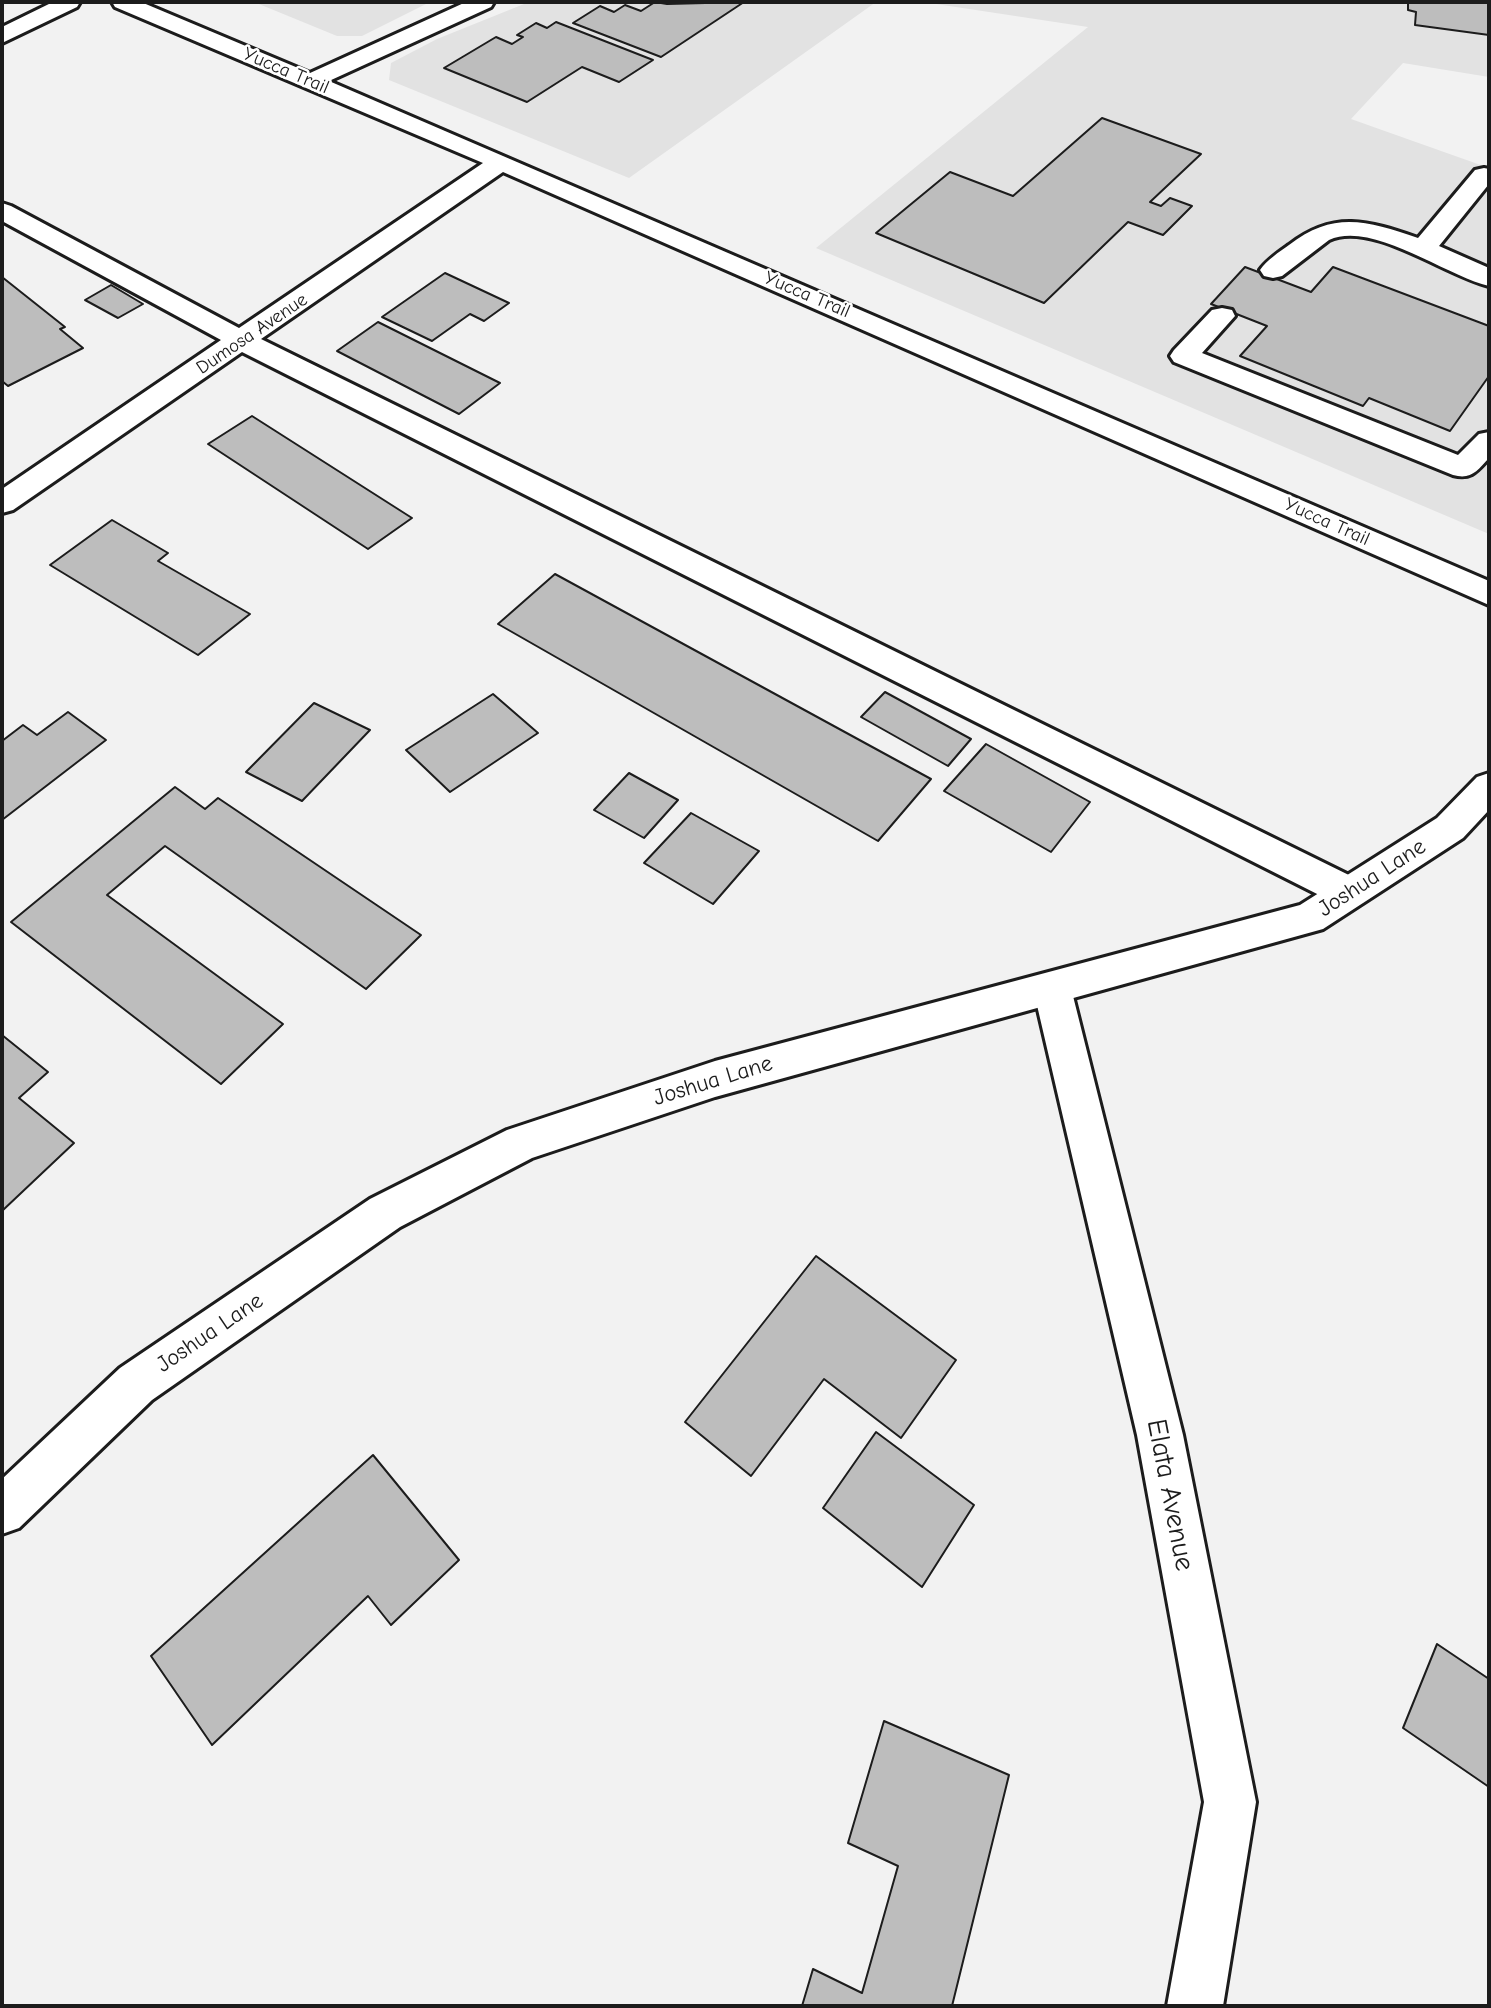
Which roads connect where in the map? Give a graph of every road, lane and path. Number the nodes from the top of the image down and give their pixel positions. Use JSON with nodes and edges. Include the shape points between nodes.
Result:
{"nodes":[{"id":1,"x":69,"y":2,"type":"edge"},
{"id":2,"x":123,"y":2,"type":"edge"},
{"id":3,"x":483,"y":2,"type":"edge"},
{"id":4,"x":2,"y":36,"type":"edge"},
{"id":5,"x":310,"y":81,"type":"junction"},
{"id":6,"x":501,"y":162,"type":"junction"},
{"id":7,"x":1484,"y":175,"type":"dead end"},
{"id":8,"x":2,"y":211,"type":"edge"},
{"id":9,"x":1422,"y":250,"type":"junction"},
{"id":10,"x":1273,"y":270,"type":"dead end"},
{"id":11,"x":1489,"y":278,"type":"edge"},
{"id":12,"x":1222,"y":316,"type":"dead end"},
{"id":13,"x":243,"y":341,"type":"junction"},
{"id":14,"x":1489,"y":441,"type":"edge"},
{"id":15,"x":2,"y":503,"type":"edge"},
{"id":16,"x":1489,"y":594,"type":"edge"},
{"id":17,"x":1489,"y":787,"type":"edge"},
{"id":18,"x":1348,"y":892,"type":"junction"},
{"id":19,"x":1052,"y":988,"type":"junction"},
{"id":20,"x":2,"y":1511,"type":"edge"},
{"id":21,"x":1195,"y":2006,"type":"edge"}],
"edges":[{"from":1,"to":4,"type":"street"},
{"from":2,"to":5,"type":"street","name":"Yucca Trail"},
{"from":3,"to":5,"type":"street"},
{"from":5,"to":6,"type":"street","name":"Yucca Trail"},
{"from":6,"to":13,"type":"street","name":"Dumosa Avenue"},
{"from":6,"to":16,"type":"street","name":"Yucca Trail"},
{"from":7,"to":9,"type":"street"},
{"from":8,"to":13,"type":"street"},
{"from":9,"to":10,"type":"street","via":[[1364,230],[1335,229]]},
{"from":9,"to":11,"type":"street"},
{"from":12,"to":14,"type":"street","via":[[1184,356],[1463,468]]},
{"from":13,"to":15,"type":"street","name":"Dumosa Avenue"},
{"from":13,"to":18,"type":"street"},
{"from":17,"to":18,"type":"street","name":"Joshua Lane","via":[[1450,828]]},
{"from":18,"to":19,"type":"street","name":"Joshua Lane","via":[[1310,918]]},
{"from":19,"to":20,"type":"street","name":"Joshua Lane","via":[[715,1079],[521,1143],[384,1213],[136,1384]]},
{"from":19,"to":21,"type":"street","name":"Elata Avenue","via":[[1160,1435],[1230,1802]]}]}
